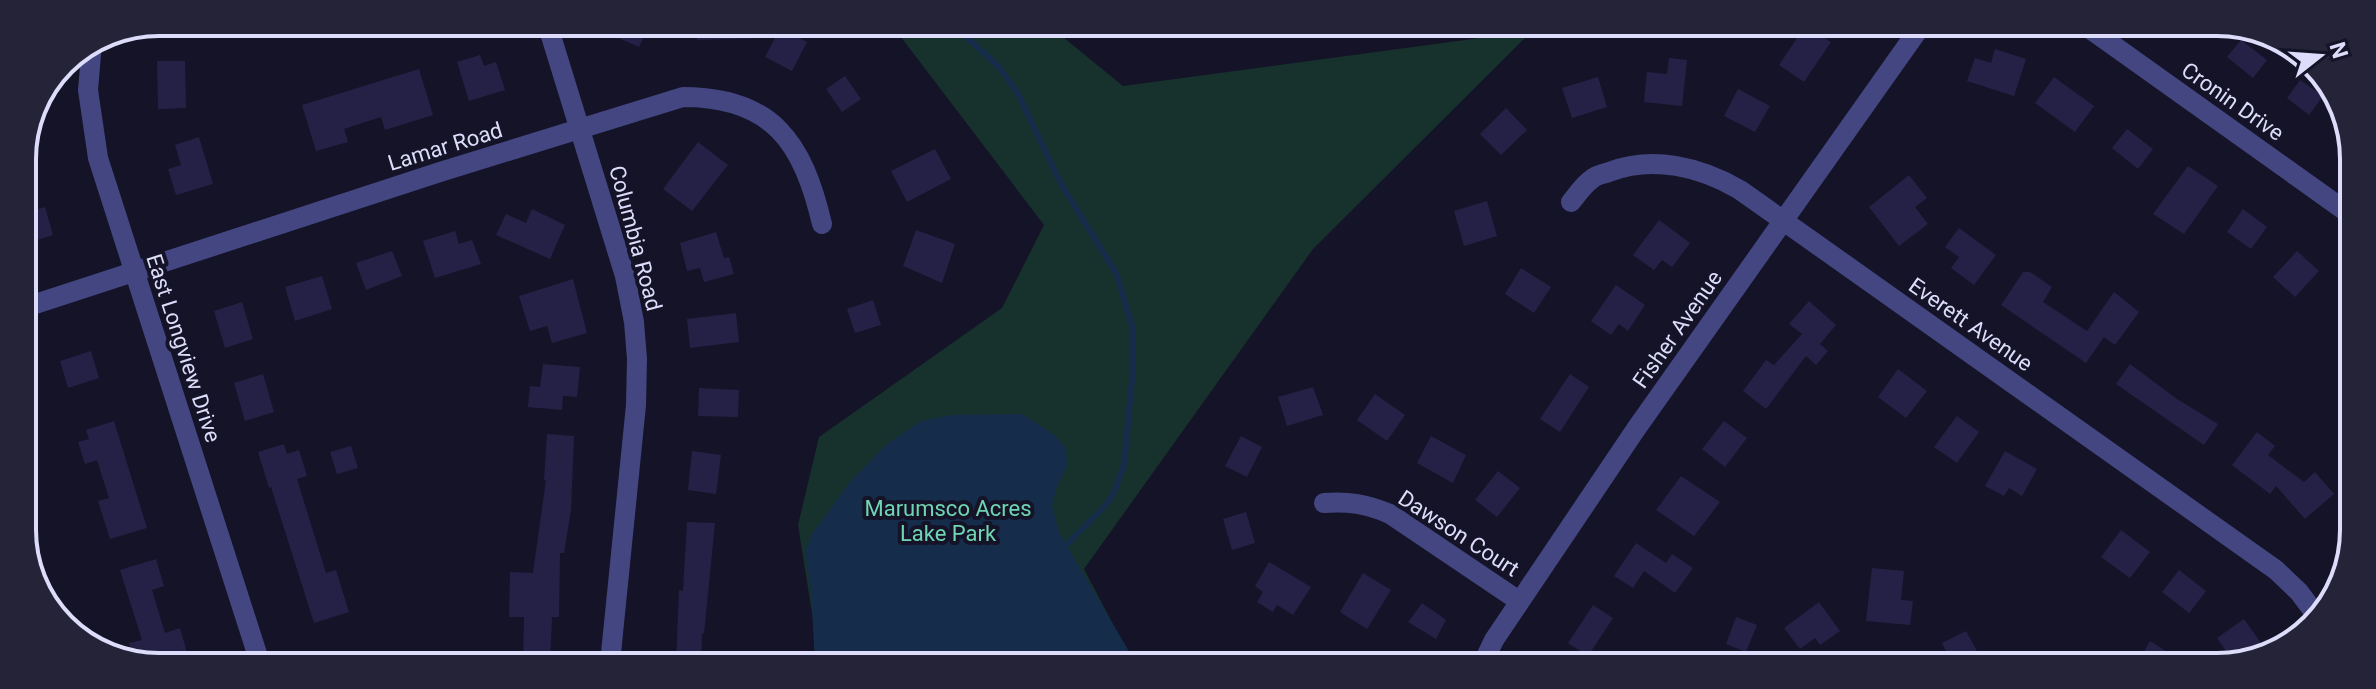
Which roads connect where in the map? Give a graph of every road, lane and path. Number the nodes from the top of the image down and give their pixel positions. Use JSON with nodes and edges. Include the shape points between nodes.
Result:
{"nodes":[{"id":1,"x":551,"y":36,"type":"edge"},
{"id":2,"x":1914,"y":36,"type":"edge"},
{"id":3,"x":2100,"y":36,"type":"edge"},
{"id":4,"x":91,"y":58,"type":"edge"},
{"id":5,"x":581,"y":129,"type":"junction"},
{"id":6,"x":1571,"y":202,"type":"dead end"},
{"id":7,"x":2340,"y":207,"type":"edge"},
{"id":8,"x":1783,"y":221,"type":"junction"},
{"id":9,"x":822,"y":224,"type":"dead end"},
{"id":10,"x":134,"y":272,"type":"junction"},
{"id":11,"x":36,"y":304,"type":"edge"},
{"id":12,"x":1324,"y":503,"type":"dead end"},
{"id":13,"x":1519,"y":601,"type":"junction"},
{"id":14,"x":2311,"y":608,"type":"edge"},
{"id":15,"x":257,"y":653,"type":"edge"},
{"id":16,"x":611,"y":653,"type":"edge"},
{"id":17,"x":1488,"y":653,"type":"edge"}],
"edges":[{"from":1,"to":5,"type":"street","name":"Columbia Road"},
{"from":2,"to":8,"type":"street","name":"Fisher Avenue"},
{"from":3,"to":7,"type":"street","name":"Cronin Drive"},
{"from":4,"to":10,"type":"street","name":"East Longview Drive","via":[[88,90],[94,139]]},
{"from":5,"to":9,"type":"street","name":"Lamar Road","via":[[683,97],[732,102],[754,111],[785,137],[813,187]]},
{"from":5,"to":10,"type":"street","name":"Lamar Road"},
{"from":5,"to":16,"type":"street","name":"Columbia Road","via":[[625,276],[637,359]]},
{"from":6,"to":8,"type":"street","name":"Everett Avenue","via":[[1592,179],[1616,169],[1669,164],[1721,179]]},
{"from":8,"to":13,"type":"street","name":"Fisher Avenue"},
{"from":8,"to":14,"type":"street","name":"Everett Avenue","via":[[2276,570]]},
{"from":10,"to":11,"type":"street","name":"Lamar Road"},
{"from":10,"to":15,"type":"street","name":"East Longview Drive"},
{"from":12,"to":13,"type":"street","name":"Dawson Court","via":[[1350,501],[1390,514]]},
{"from":13,"to":17,"type":"street","name":"Fisher Avenue"}]}
